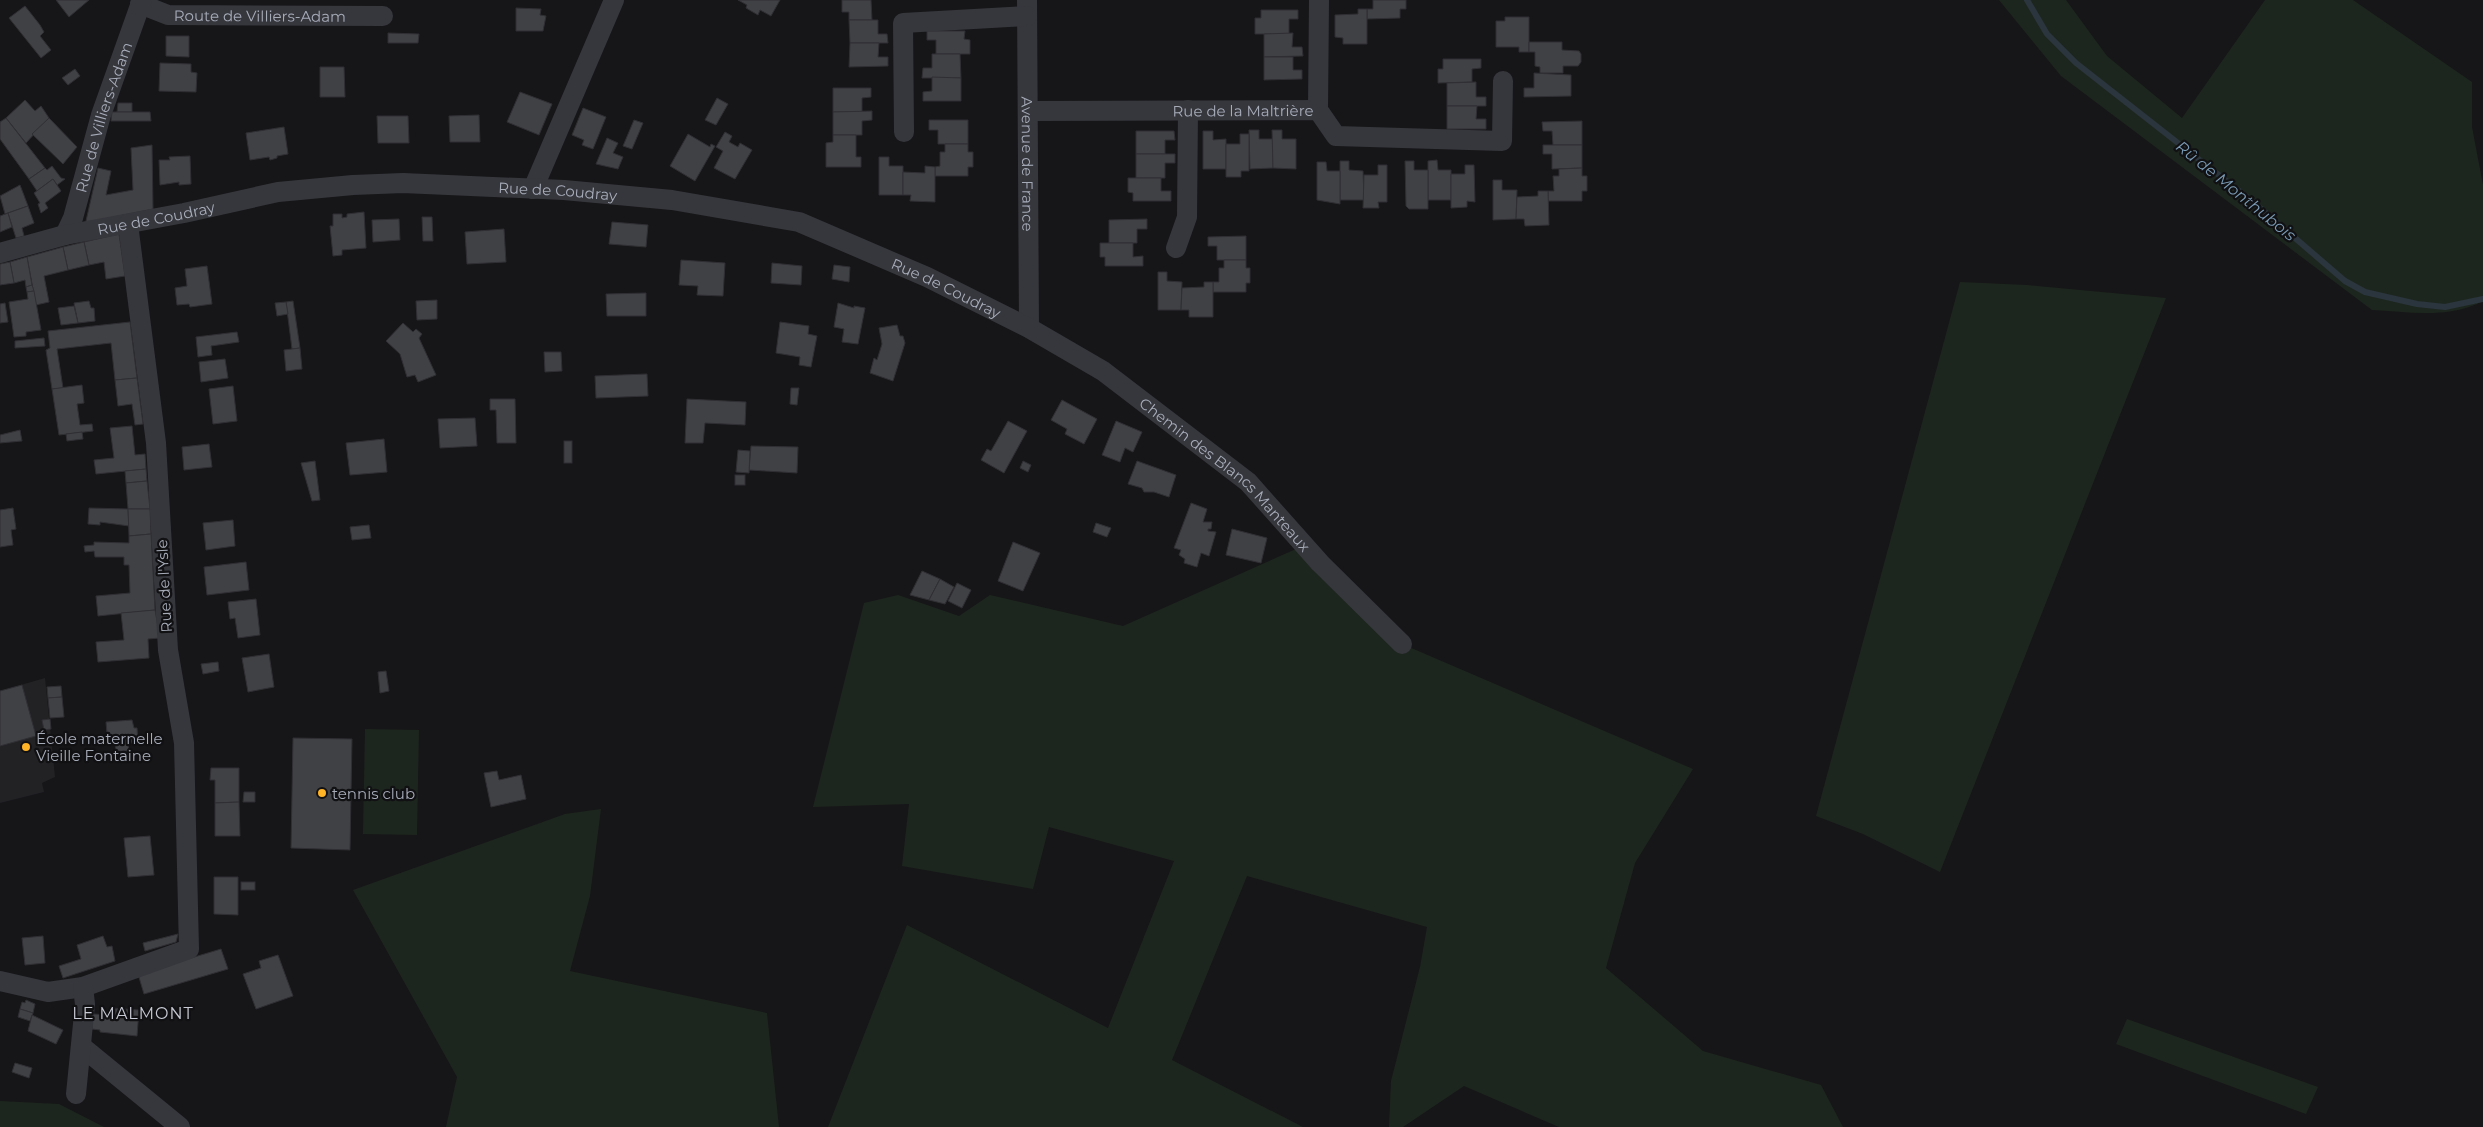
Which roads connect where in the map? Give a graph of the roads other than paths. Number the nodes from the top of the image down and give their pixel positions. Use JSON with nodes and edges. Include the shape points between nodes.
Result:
{"nodes":[{"id":1,"x":614,"y":0,"type":"edge"},
{"id":2,"x":1319,"y":0,"type":"edge"},
{"id":3,"x":141,"y":2,"type":"edge"},
{"id":4,"x":1027,"y":8,"type":"edge"},
{"id":5,"x":383,"y":16,"type":"dead end"},
{"id":6,"x":1503,"y":81,"type":"dead end"},
{"id":7,"x":1188,"y":110,"type":"junction"},
{"id":8,"x":1318,"y":110,"type":"junction"},
{"id":9,"x":1029,"y":111,"type":"junction"},
{"id":10,"x":904,"y":132,"type":"dead end"},
{"id":11,"x":533,"y":190,"type":"junction"},
{"id":12,"x":128,"y":224,"type":"junction"},
{"id":13,"x":65,"y":235,"type":"junction"},
{"id":14,"x":1176,"y":248,"type":"dead end"},
{"id":15,"x":0,"y":254,"type":"edge"},
{"id":16,"x":1029,"y":328,"type":"junction"},
{"id":17,"x":1402,"y":644,"type":"dead end"},
{"id":18,"x":0,"y":981,"type":"edge"},
{"id":19,"x":83,"y":988,"type":"junction"},
{"id":20,"x":81,"y":1046,"type":"junction"},
{"id":21,"x":76,"y":1094,"type":"dead end"},
{"id":22,"x":180,"y":1127,"type":"edge"}],
"edges":[{"from":1,"to":11,"type":"street"},
{"from":2,"to":8,"type":"street"},
{"from":3,"to":5,"type":"street","name":"Route de Villiers-Adam","via":[[168,15]]},
{"from":3,"to":13,"type":"street","name":"Rue de Villiers-Adam","via":[[101,116]]},
{"from":4,"to":9,"type":"street","name":"Avenue de France"},
{"from":4,"to":10,"type":"street","via":[[903,23]]},
{"from":6,"to":8,"type":"street","name":"Rue de la Maltrière","via":[[1502,141],[1336,136]]},
{"from":7,"to":8,"type":"street","name":"Rue de la Maltrière"},
{"from":7,"to":9,"type":"street","name":"Rue de la Maltrière"},
{"from":7,"to":14,"type":"street","via":[[1187,217]]},
{"from":9,"to":16,"type":"street","name":"Avenue de France"},
{"from":11,"to":12,"type":"street","name":"Rue de Coudray","via":[[403,183],[353,185],[278,192]]},
{"from":11,"to":16,"type":"street","name":"Rue de Coudray","via":[[672,200],[799,222],[927,277]]},
{"from":12,"to":13,"type":"street","name":"Rue de Coudray"},
{"from":12,"to":19,"type":"street","name":"Rue de l'Ysle","via":[[156,443],[168,650],[184,743],[189,949]]},
{"from":13,"to":15,"type":"street","name":"Rue de Coudray"},
{"from":16,"to":17,"type":"street","name":"Chemin des Blancs Manteaux","via":[[1103,371],[1248,482],[1320,563]]},
{"from":18,"to":19,"type":"street","via":[[48,992]]},
{"from":19,"to":20,"type":"street"},
{"from":20,"to":21,"type":"street"},
{"from":20,"to":22,"type":"street"}]}
